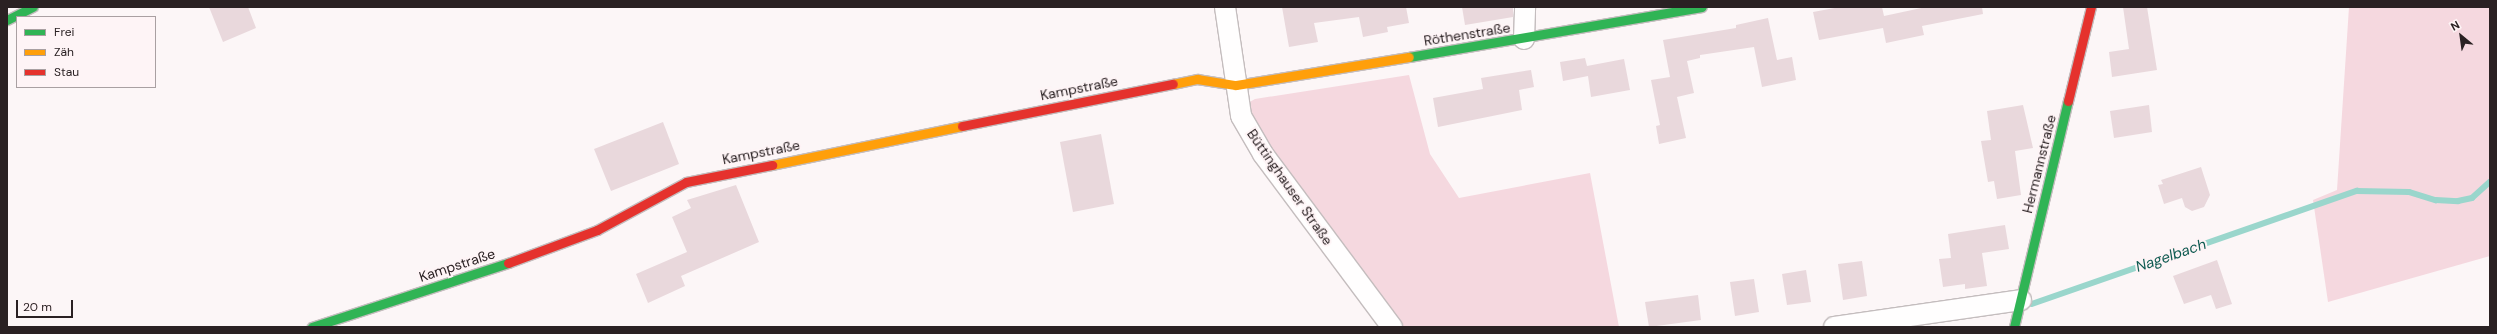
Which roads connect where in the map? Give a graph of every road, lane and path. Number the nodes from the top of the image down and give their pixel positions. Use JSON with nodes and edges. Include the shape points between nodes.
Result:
{"nodes":[{"id":1,"x":32,"y":7,"type":"edge"},
{"id":2,"x":1225,"y":7,"type":"edge"},
{"id":3,"x":1525,"y":7,"type":"edge"},
{"id":4,"x":1702,"y":7,"type":"edge"},
{"id":5,"x":2091,"y":7,"type":"edge"},
{"id":6,"x":7,"y":20,"type":"edge"},
{"id":7,"x":1524,"y":39,"type":"junction"},
{"id":8,"x":1236,"y":85,"type":"junction"},
{"id":9,"x":2021,"y":300,"type":"junction"},
{"id":10,"x":312,"y":327,"type":"edge"},
{"id":11,"x":1392,"y":327,"type":"edge"},
{"id":12,"x":1834,"y":327,"type":"edge"},
{"id":13,"x":2014,"y":327,"type":"edge"}],
"edges":[{"from":1,"to":6,"type":"street"},
{"from":2,"to":8,"type":"street","name":"Büttinghauser Straße"},
{"from":3,"to":7,"type":"street"},
{"from":4,"to":7,"type":"street","name":"Röthenstraße"},
{"from":5,"to":9,"type":"street","name":"Hermannstraße"},
{"from":7,"to":8,"type":"street","name":"Röthenstraße"},
{"from":8,"to":10,"type":"street","name":"Kampstraße","via":[[1197,79],[686,182],[597,230],[496,268]]},
{"from":8,"to":11,"type":"street","name":"Büttinghauser Straße","via":[[1241,116],[1263,154]]},
{"from":9,"to":12,"type":"street"},
{"from":9,"to":13,"type":"street","name":"Hermannstraße"}]}
